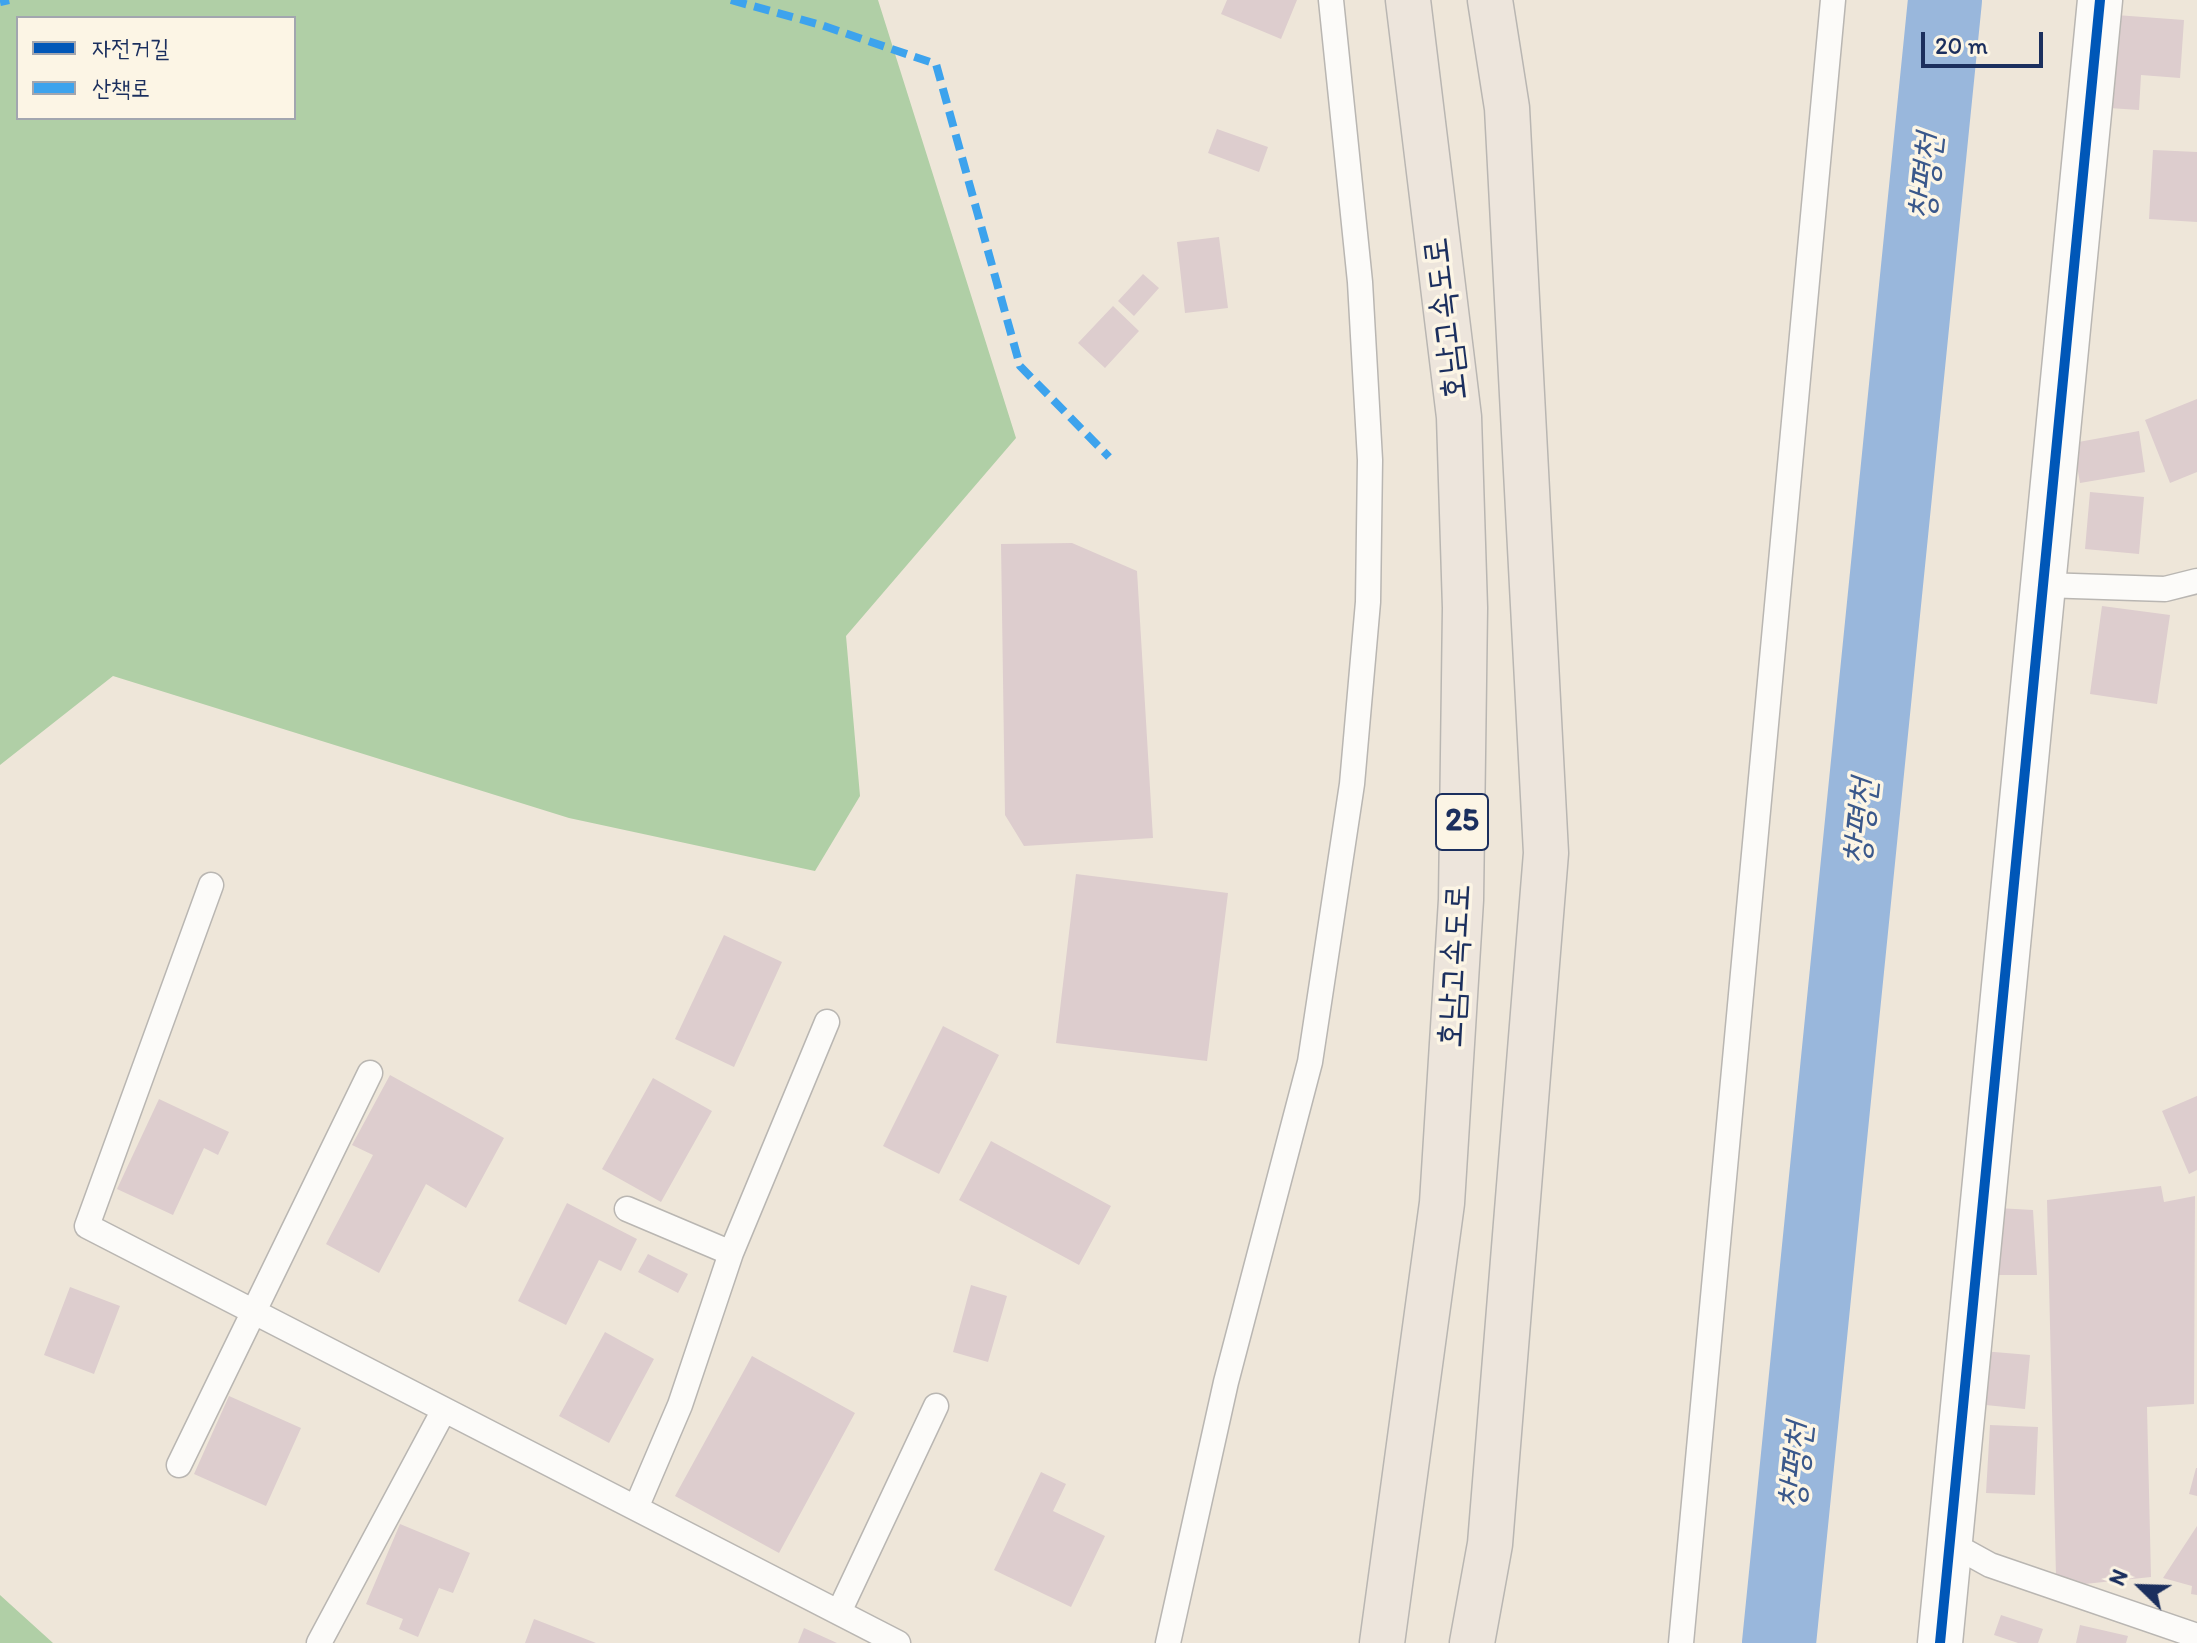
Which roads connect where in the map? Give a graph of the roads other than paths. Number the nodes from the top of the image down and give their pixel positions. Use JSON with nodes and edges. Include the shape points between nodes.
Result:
{"nodes":[{"id":1,"x":1331,"y":0,"type":"edge"},
{"id":2,"x":1408,"y":0,"type":"edge"},
{"id":3,"x":1490,"y":0,"type":"edge"},
{"id":4,"x":1833,"y":0,"type":"edge"},
{"id":5,"x":2100,"y":0,"type":"edge"},
{"id":6,"x":2197,"y":581,"type":"edge"},
{"id":7,"x":2043,"y":585,"type":"junction"},
{"id":8,"x":211,"y":885,"type":"dead end"},
{"id":9,"x":827,"y":1022,"type":"dead end"},
{"id":10,"x":370,"y":1073,"type":"dead end"},
{"id":11,"x":627,"y":1209,"type":"dead end"},
{"id":12,"x":731,"y":1253,"type":"junction"},
{"id":13,"x":253,"y":1312,"type":"junction"},
{"id":14,"x":936,"y":1406,"type":"dead end"},
{"id":15,"x":444,"y":1410,"type":"junction"},
{"id":16,"x":179,"y":1465,"type":"dead end"},
{"id":17,"x":636,"y":1508,"type":"junction"},
{"id":18,"x":1950,"y":1543,"type":"junction"},
{"id":19,"x":839,"y":1612,"type":"junction"},
{"id":20,"x":2197,"y":1636,"type":"edge"},
{"id":21,"x":319,"y":1643,"type":"edge"},
{"id":22,"x":898,"y":1643,"type":"edge"},
{"id":23,"x":1168,"y":1643,"type":"edge"},
{"id":24,"x":1382,"y":1643,"type":"edge"},
{"id":25,"x":1472,"y":1643,"type":"edge"},
{"id":26,"x":1681,"y":1643,"type":"edge"},
{"id":27,"x":1940,"y":1643,"type":"edge"}],
"edges":[{"from":1,"to":23,"type":"lane","via":[[1360,282],[1370,460],[1368,602],[1352,784],[1310,1062],[1226,1382]]},
{"from":2,"to":24,"type":"highway","name":"호남고속도로","number":"25","via":[[1459,417],[1465,608],[1461,900],[1442,1203]]},
{"from":3,"to":25,"type":"highway","name":"호남고속도로","via":[[1507,108],[1546,853],[1490,1544]]},
{"from":4,"to":26,"type":"lane"},
{"from":5,"to":7,"type":"street"},
{"from":6,"to":7,"type":"lane","via":[[2165,589]]},
{"from":7,"to":18,"type":"street"},
{"from":8,"to":13,"type":"lane","via":[[87,1226]]},
{"from":9,"to":12,"type":"lane"},
{"from":10,"to":13,"type":"lane"},
{"from":11,"to":12,"type":"lane"},
{"from":12,"to":17,"type":"lane","via":[[680,1405]]},
{"from":13,"to":15,"type":"lane"},
{"from":13,"to":16,"type":"lane"},
{"from":14,"to":19,"type":"lane"},
{"from":15,"to":17,"type":"lane"},
{"from":15,"to":21,"type":"lane"},
{"from":17,"to":19,"type":"lane"},
{"from":18,"to":20,"type":"lane","via":[[1990,1565]]},
{"from":18,"to":27,"type":"street"},
{"from":19,"to":22,"type":"lane"}]}
